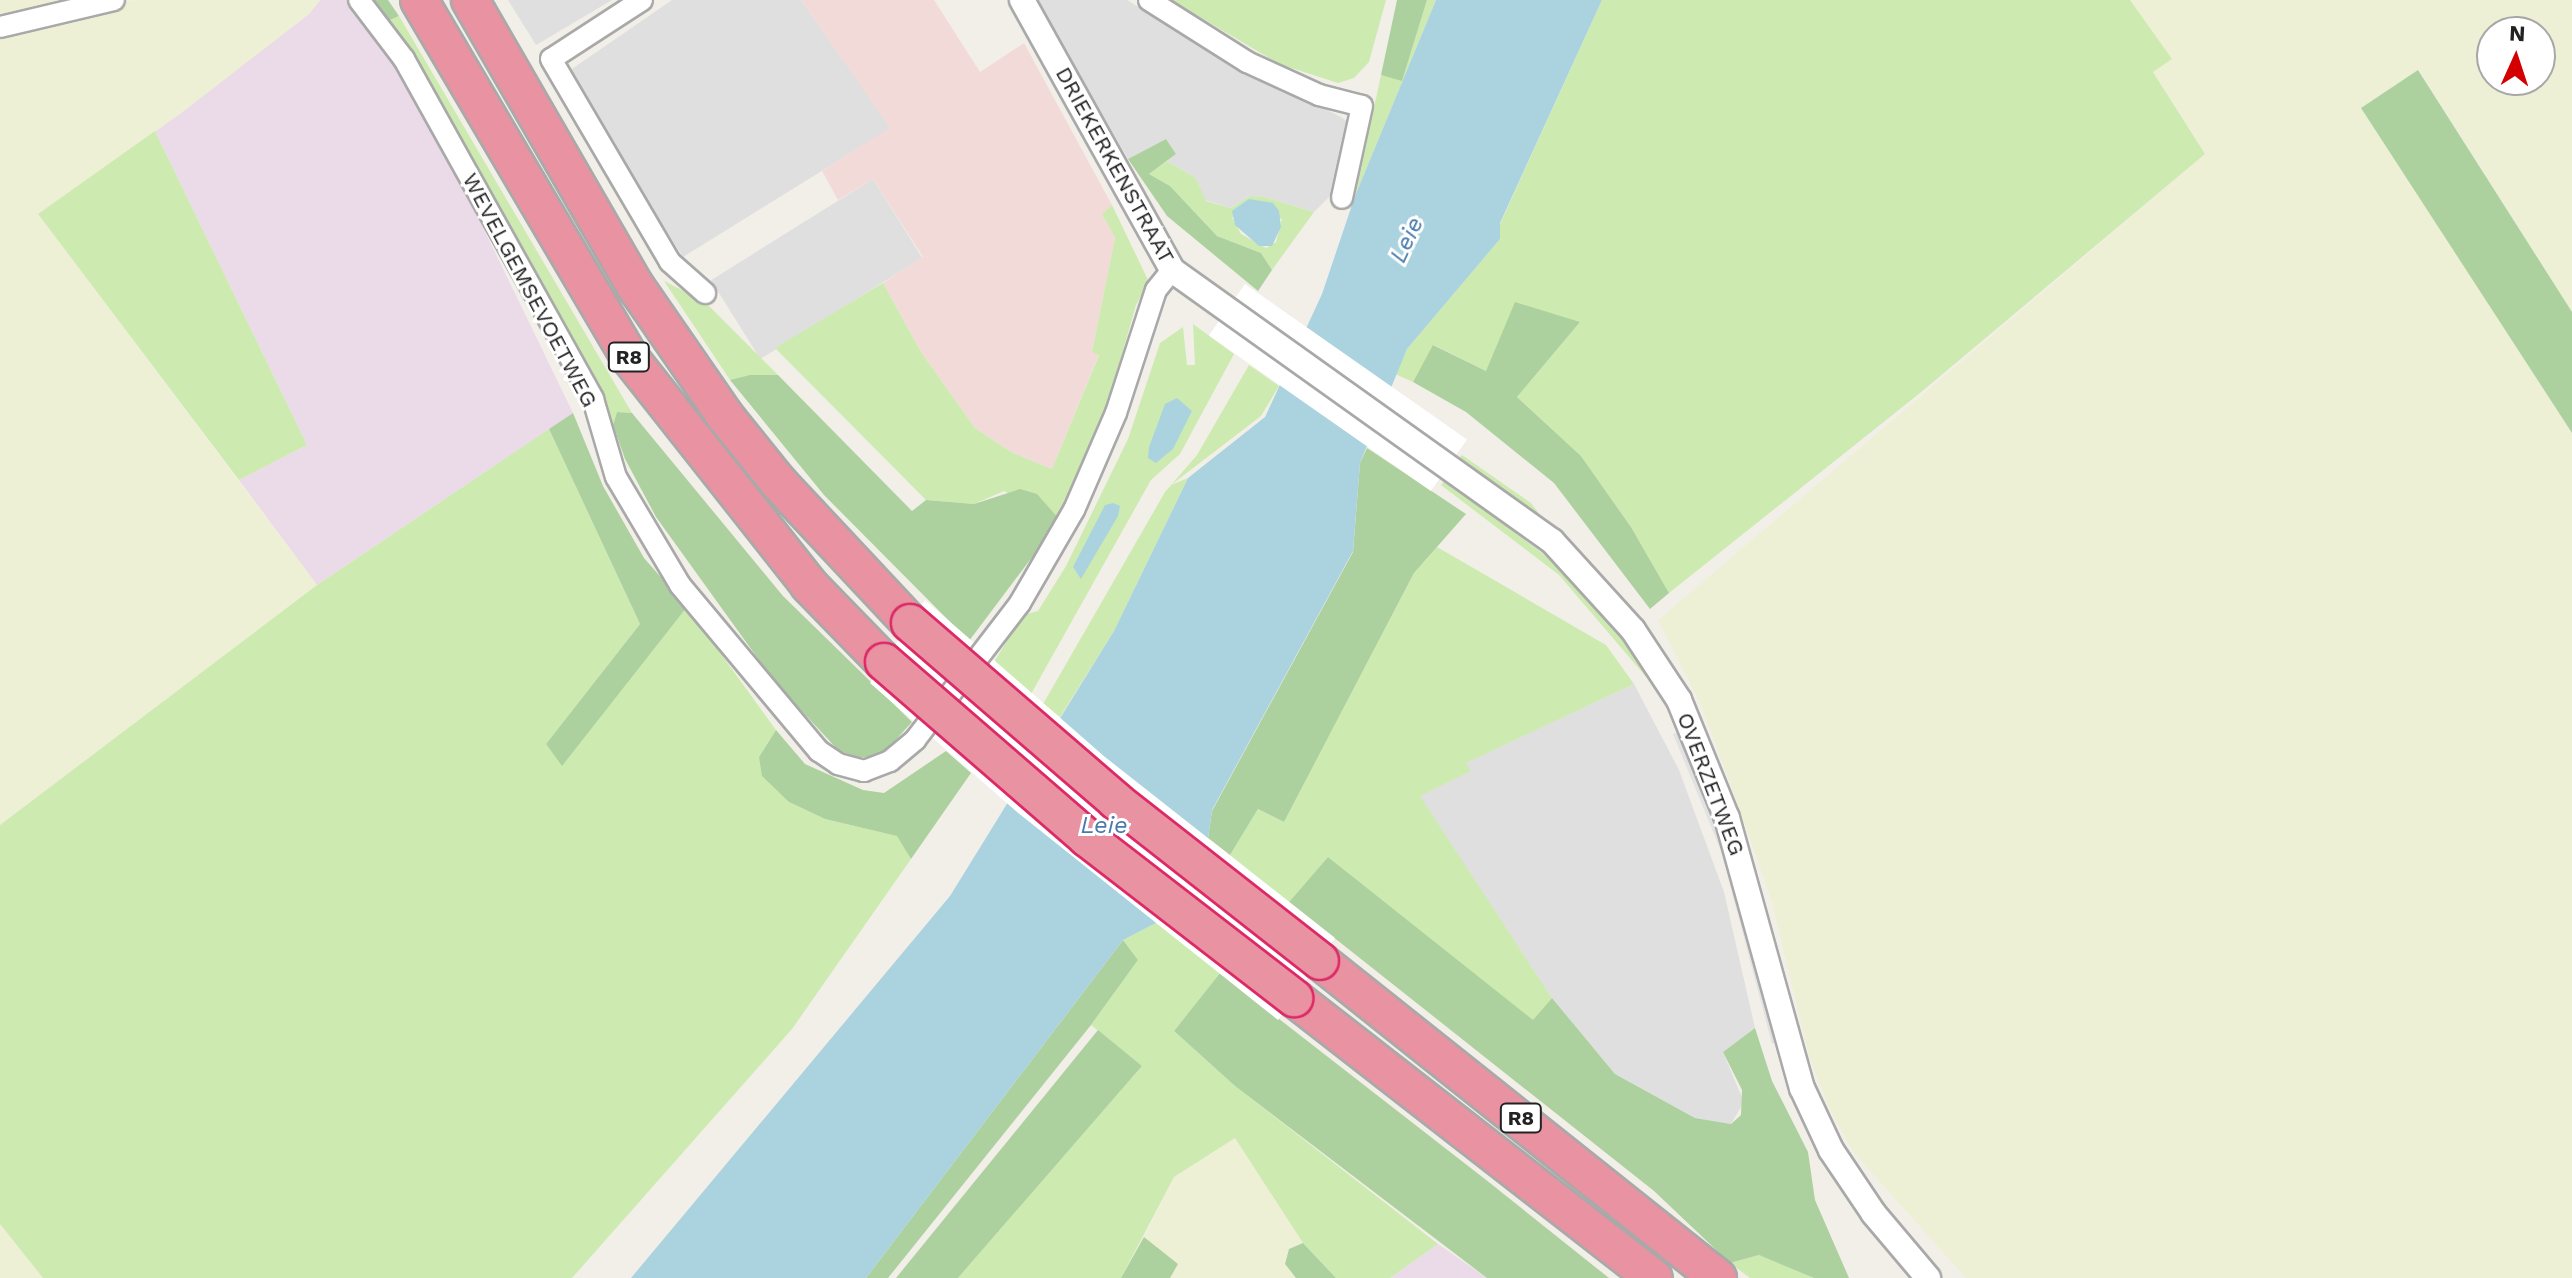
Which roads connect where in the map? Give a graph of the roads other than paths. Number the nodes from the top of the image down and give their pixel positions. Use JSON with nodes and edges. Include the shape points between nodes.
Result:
{"nodes":[{"id":1,"x":114,"y":0,"type":"edge"},
{"id":2,"x":359,"y":0,"type":"edge"},
{"id":3,"x":419,"y":0,"type":"edge"},
{"id":4,"x":470,"y":0,"type":"edge"},
{"id":5,"x":642,"y":0,"type":"edge"},
{"id":6,"x":1022,"y":0,"type":"edge"},
{"id":7,"x":1149,"y":0,"type":"edge"},
{"id":8,"x":0,"y":27,"type":"edge"},
{"id":9,"x":1342,"y":198,"type":"dead end"},
{"id":10,"x":1172,"y":270,"type":"junction"},
{"id":11,"x":705,"y":293,"type":"dead end"},
{"id":12,"x":1347,"y":392,"type":"joint"},
{"id":13,"x":1654,"y":1278,"type":"edge"},
{"id":14,"x":1718,"y":1278,"type":"edge"},
{"id":15,"x":1928,"y":1278,"type":"edge"}],
"edges":[{"from":1,"to":8,"type":"street"},
{"from":2,"to":10,"type":"street","name":"WEVELGEMSEVOETWEG","via":[[404,59],[593,399],[616,477],[680,585],[819,751],[838,764],[864,771],[890,761],[915,740],[1020,603],[1074,510],[1116,413],[1156,290]]},
{"from":3,"to":13,"type":"highway","number":"R8","bridge":true,"via":[[630,358],[809,585],[884,662],[1087,838]]},
{"from":4,"to":14,"type":"highway","number":"R8","bridge":true,"via":[[636,287],[725,416],[788,493],[910,623],[1116,801]]},
{"from":5,"to":11,"type":"street","via":[[551,59],[670,262]]},
{"from":6,"to":10,"type":"street","name":"DRIEKERKENSTRAAT"},
{"from":7,"to":9,"type":"street","via":[[1247,62],[1319,95],[1362,106]]},
{"from":10,"to":12,"type":"street","name":"DRIEKERKENSTRAAT"},
{"from":12,"to":15,"type":"street","name":"OVERZETWEG","via":[[1552,541],[1633,630],[1679,700],[1741,861],[1802,1088],[1831,1150],[1874,1214]]}]}
